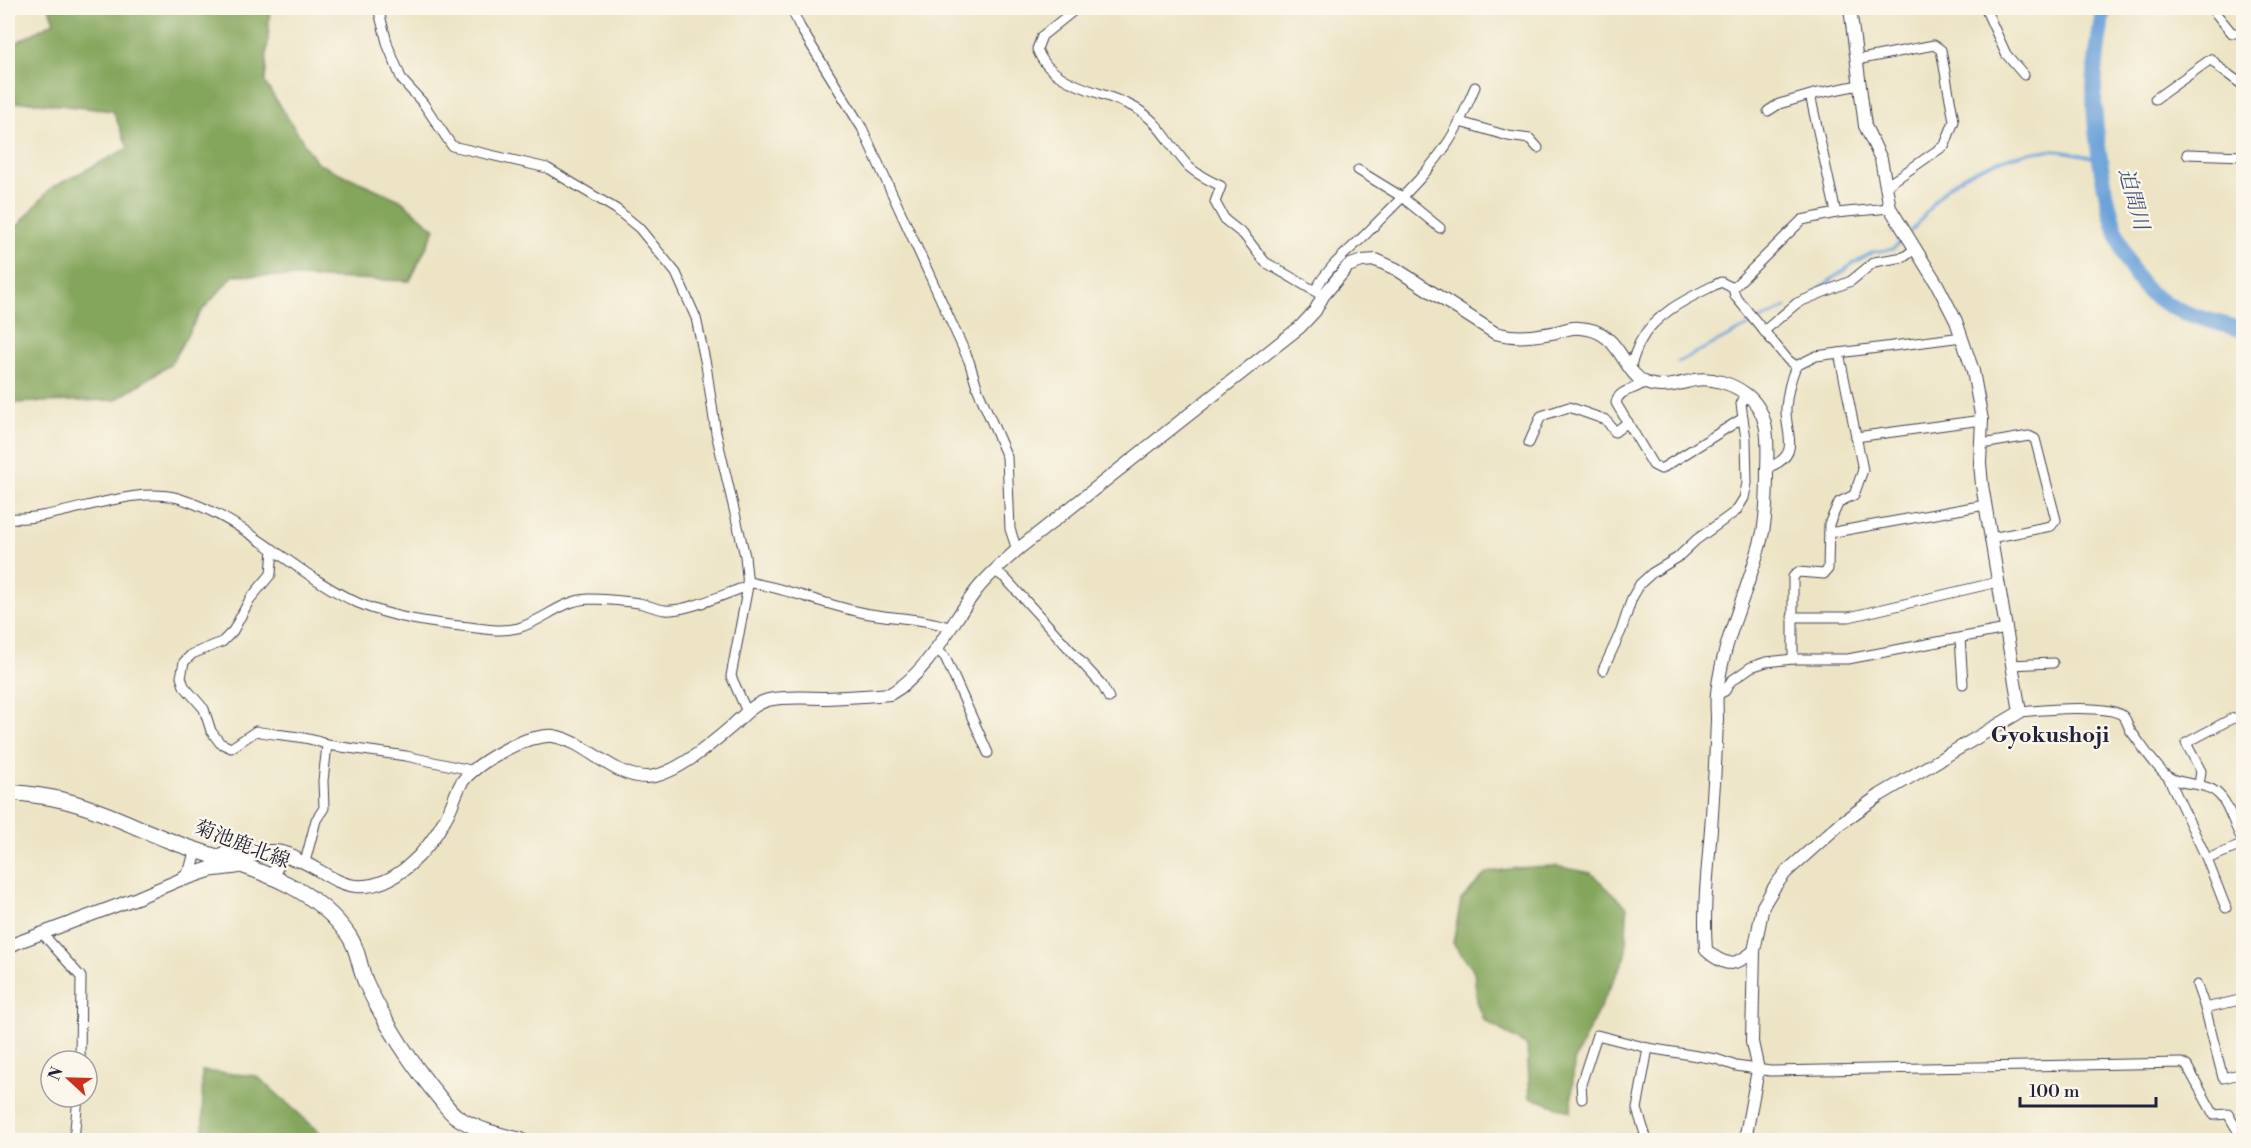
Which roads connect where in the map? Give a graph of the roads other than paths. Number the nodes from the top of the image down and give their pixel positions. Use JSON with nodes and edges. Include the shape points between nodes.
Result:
{"nodes":[{"id":1,"x":378,"y":8,"type":"edge"},
{"id":2,"x":791,"y":8,"type":"edge"},
{"id":3,"x":1077,"y":8,"type":"edge"},
{"id":4,"x":1850,"y":8,"type":"edge"},
{"id":5,"x":1985,"y":8,"type":"edge"},
{"id":6,"x":2213,"y":10,"type":"dead end"},
{"id":7,"x":2244,"y":33,"type":"edge"},
{"id":8,"x":1856,"y":60,"type":"junction"},
{"id":9,"x":2024,"y":75,"type":"dead end"},
{"id":10,"x":1859,"y":85,"type":"junction"},
{"id":11,"x":2244,"y":86,"type":"edge"},
{"id":12,"x":1475,"y":87,"type":"dead end"},
{"id":13,"x":1814,"y":94,"type":"junction"},
{"id":14,"x":2155,"y":99,"type":"dead end"},
{"id":15,"x":1768,"y":111,"type":"dead end"},
{"id":16,"x":1460,"y":122,"type":"junction"},
{"id":17,"x":1538,"y":148,"type":"dead end"},
{"id":18,"x":2187,"y":154,"type":"dead end"},
{"id":19,"x":2244,"y":156,"type":"edge"},
{"id":20,"x":1358,"y":170,"type":"dead end"},
{"id":21,"x":1886,"y":186,"type":"junction"},
{"id":22,"x":1402,"y":196,"type":"junction"},
{"id":23,"x":1890,"y":208,"type":"junction"},
{"id":24,"x":1836,"y":213,"type":"junction"},
{"id":25,"x":1440,"y":228,"type":"dead end"},
{"id":26,"x":1916,"y":248,"type":"junction"},
{"id":27,"x":1733,"y":288,"type":"junction"},
{"id":28,"x":1319,"y":293,"type":"junction"},
{"id":29,"x":1764,"y":331,"type":"junction"},
{"id":30,"x":1962,"y":337,"type":"junction"},
{"id":31,"x":1839,"y":353,"type":"junction"},
{"id":32,"x":1796,"y":366,"type":"junction"},
{"id":33,"x":1630,"y":368,"type":"junction"},
{"id":34,"x":1644,"y":382,"type":"junction"},
{"id":35,"x":1746,"y":394,"type":"junction"},
{"id":36,"x":1743,"y":418,"type":"junction"},
{"id":37,"x":1982,"y":420,"type":"junction"},
{"id":38,"x":1628,"y":422,"type":"junction"},
{"id":39,"x":1857,"y":437,"type":"junction"},
{"id":40,"x":1529,"y":443,"type":"dead end"},
{"id":41,"x":1982,"y":444,"type":"junction"},
{"id":42,"x":1767,"y":468,"type":"junction"},
{"id":43,"x":1985,"y":505,"type":"junction"},
{"id":44,"x":8,"y":518,"type":"edge"},
{"id":45,"x":1829,"y":532,"type":"junction"},
{"id":46,"x":1991,"y":538,"type":"junction"},
{"id":47,"x":273,"y":549,"type":"junction"},
{"id":48,"x":1017,"y":550,"type":"junction"},
{"id":49,"x":995,"y":571,"type":"junction"},
{"id":50,"x":1998,"y":582,"type":"junction"},
{"id":51,"x":747,"y":584,"type":"junction"},
{"id":52,"x":1792,"y":617,"type":"junction"},
{"id":53,"x":951,"y":628,"type":"junction"},
{"id":54,"x":2006,"y":629,"type":"junction"},
{"id":55,"x":1960,"y":638,"type":"junction"},
{"id":56,"x":935,"y":648,"type":"junction"},
{"id":57,"x":1793,"y":659,"type":"junction"},
{"id":58,"x":2053,"y":663,"type":"dead end"},
{"id":59,"x":2012,"y":665,"type":"junction"},
{"id":60,"x":1603,"y":670,"type":"dead end"},
{"id":61,"x":1963,"y":684,"type":"dead end"},
{"id":62,"x":1717,"y":695,"type":"junction"},
{"id":63,"x":1109,"y":698,"type":"dead end"},
{"id":64,"x":747,"y":712,"type":"junction"},
{"id":65,"x":2020,"y":712,"type":"junction"},
{"id":66,"x":2244,"y":716,"type":"edge"},
{"id":67,"x":327,"y":745,"type":"junction"},
{"id":68,"x":988,"y":753,"type":"dead end"},
{"id":69,"x":475,"y":771,"type":"junction"},
{"id":70,"x":2168,"y":777,"type":"junction"},
{"id":71,"x":2199,"y":785,"type":"junction"},
{"id":72,"x":8,"y":792,"type":"edge"},
{"id":73,"x":2244,"y":843,"type":"edge"},
{"id":74,"x":190,"y":848,"type":"junction"},
{"id":75,"x":2207,"y":859,"type":"junction"},
{"id":76,"x":299,"y":860,"type":"junction"},
{"id":77,"x":242,"y":865,"type":"junction"},
{"id":78,"x":272,"y":876,"type":"junction"},
{"id":79,"x":184,"y":878,"type":"junction"},
{"id":80,"x":2226,"y":908,"type":"dead end"},
{"id":81,"x":42,"y":933,"type":"junction"},
{"id":82,"x":8,"y":948,"type":"edge"},
{"id":83,"x":1754,"y":951,"type":"junction"},
{"id":84,"x":2197,"y":985,"type":"dead end"},
{"id":85,"x":2244,"y":999,"type":"edge"},
{"id":86,"x":2205,"y":1008,"type":"junction"},
{"id":87,"x":1648,"y":1048,"type":"junction"},
{"id":88,"x":80,"y":1049,"type":"edge"},
{"id":89,"x":1758,"y":1070,"type":"junction"},
{"id":90,"x":2244,"y":1073,"type":"edge"},
{"id":91,"x":1582,"y":1099,"type":"dead end"},
{"id":92,"x":77,"y":1109,"type":"edge"},
{"id":93,"x":74,"y":1140,"type":"edge"},
{"id":94,"x":520,"y":1140,"type":"edge"},
{"id":95,"x":1647,"y":1140,"type":"edge"},
{"id":96,"x":1745,"y":1140,"type":"edge"},
{"id":97,"x":2243,"y":1140,"type":"edge"}],
"edges":[{"from":1,"to":51,"type":"street","via":[[402,80],[452,146],[547,168],[616,209],[639,228],[676,273],[696,318],[716,433],[745,556]]},
{"from":2,"to":48,"type":"street","via":[[862,128],[969,361],[1007,457],[1010,530]]},
{"from":3,"to":28,"type":"street","via":[[1042,36],[1037,49],[1041,60],[1062,78],[1143,112],[1192,169],[1221,186],[1215,202],[1225,220],[1244,235],[1265,262]]},
{"from":4,"to":8,"type":"street"},
{"from":5,"to":9,"type":"street","via":[[2006,54]]},
{"from":6,"to":7,"type":"street","via":[[2232,33]]},
{"from":8,"to":10,"type":"street"},
{"from":8,"to":21,"type":"street","via":[[1934,45],[1941,50],[1954,121],[1945,145]]},
{"from":10,"to":13,"type":"street"},
{"from":10,"to":21,"type":"street","via":[[1865,126],[1881,159]]},
{"from":11,"to":14,"type":"street","via":[[2211,59]]},
{"from":12,"to":16,"type":"street"},
{"from":13,"to":15,"type":"street"},
{"from":13,"to":24,"type":"street","via":[[1813,110]]},
{"from":16,"to":17,"type":"street","via":[[1530,140]]},
{"from":16,"to":22,"type":"street","via":[[1448,143]]},
{"from":18,"to":19,"type":"street"},
{"from":20,"to":22,"type":"street"},
{"from":21,"to":23,"type":"street"},
{"from":22,"to":25,"type":"street"},
{"from":22,"to":28,"type":"street","via":[[1335,261]]},
{"from":23,"to":24,"type":"street"},
{"from":23,"to":26,"type":"street"},
{"from":24,"to":27,"type":"street","via":[[1802,220]]},
{"from":26,"to":29,"type":"street","via":[[1904,257],[1874,262],[1851,281],[1797,303]]},
{"from":26,"to":30,"type":"street"},
{"from":27,"to":29,"type":"street","via":[[1735,296]]},
{"from":27,"to":33,"type":"street","via":[[1722,282],[1669,310],[1648,330]]},
{"from":28,"to":33,"type":"street","via":[[1348,266],[1376,260],[1495,333],[1514,338],[1579,328],[1594,330],[1621,352]]},
{"from":28,"to":48,"type":"street","via":[[1315,311],[1300,327]]},
{"from":29,"to":32,"type":"street"},
{"from":30,"to":31,"type":"street"},
{"from":30,"to":37,"type":"street"},
{"from":31,"to":32,"type":"street","via":[[1816,356]]},
{"from":31,"to":39,"type":"street"},
{"from":32,"to":42,"type":"street","via":[[1786,409],[1791,447],[1784,459]]},
{"from":33,"to":34,"type":"street"},
{"from":34,"to":35,"type":"street","via":[[1682,385],[1717,380]]},
{"from":34,"to":38,"type":"street","via":[[1616,399]]},
{"from":35,"to":36,"type":"street","via":[[1741,404]]},
{"from":35,"to":42,"type":"street","via":[[1759,407],[1766,425]]},
{"from":36,"to":38,"type":"street","via":[[1661,469],[1653,465]]},
{"from":36,"to":60,"type":"street","via":[[1744,498],[1736,511],[1640,584]]},
{"from":37,"to":39,"type":"street"},
{"from":37,"to":41,"type":"street"},
{"from":38,"to":40,"type":"street","via":[[1616,432],[1606,420],[1569,406],[1541,416]]},
{"from":39,"to":45,"type":"street","via":[[1863,470],[1854,495],[1839,502]]},
{"from":41,"to":43,"type":"street"},
{"from":41,"to":46,"type":"street","via":[[2029,436],[2035,439],[2056,520],[2051,526]]},
{"from":42,"to":62,"type":"street","via":[[1766,517],[1723,658]]},
{"from":43,"to":45,"type":"street"},
{"from":43,"to":46,"type":"street"},
{"from":44,"to":47,"type":"street","via":[[44,516],[137,497],[162,496],[195,505]]},
{"from":45,"to":52,"type":"street","via":[[1828,569],[1824,574],[1798,573],[1793,577]]},
{"from":46,"to":50,"type":"street"},
{"from":47,"to":51,"type":"street","via":[[358,602],[392,615],[496,630],[517,628],[563,605],[588,599],[679,609]]},
{"from":47,"to":67,"type":"street","via":[[271,574],[250,599],[233,631],[222,642],[192,654],[184,662],[181,677],[204,709],[211,731],[220,743],[231,748],[256,731]]},
{"from":48,"to":49,"type":"street"},
{"from":49,"to":53,"type":"street","via":[[975,591]]},
{"from":49,"to":63,"type":"street","via":[[1102,685]]},
{"from":50,"to":52,"type":"street","via":[[1849,617]]},
{"from":50,"to":54,"type":"street"},
{"from":51,"to":53,"type":"street","via":[[778,588],[860,612]]},
{"from":51,"to":64,"type":"street","via":[[731,676]]},
{"from":52,"to":57,"type":"street"},
{"from":53,"to":56,"type":"street"},
{"from":54,"to":55,"type":"street"},
{"from":54,"to":59,"type":"street"},
{"from":55,"to":57,"type":"street","via":[[1848,659]]},
{"from":55,"to":61,"type":"street"},
{"from":56,"to":64,"type":"street","via":[[902,687],[890,694],[766,701]]},
{"from":56,"to":68,"type":"street","via":[[945,657]]},
{"from":57,"to":62,"type":"street","via":[[1751,667]]},
{"from":58,"to":59,"type":"street"},
{"from":59,"to":65,"type":"street"},
{"from":62,"to":83,"type":"street","via":[[1705,902],[1706,950],[1729,964]]},
{"from":64,"to":69,"type":"street","via":[[682,764],[650,777],[631,776],[552,735],[502,750]]},
{"from":65,"to":70,"type":"street","via":[[2103,709],[2118,714]]},
{"from":65,"to":83,"type":"street","via":[[1880,795],[1805,854],[1786,872],[1763,906]]},
{"from":66,"to":71,"type":"street","via":[[2186,743],[2201,771]]},
{"from":67,"to":69,"type":"street"},
{"from":67,"to":76,"type":"street","via":[[324,808]]},
{"from":69,"to":76,"type":"street","via":[[462,782],[445,820],[418,858],[387,881],[356,886]]},
{"from":70,"to":71,"type":"street"},
{"from":70,"to":75,"type":"street"},
{"from":71,"to":73,"type":"street","via":[[2214,790],[2222,798]]},
{"from":72,"to":74,"type":"main road","name":"菊池鹿北線","via":[[73,802]]},
{"from":73,"to":75,"type":"street"},
{"from":74,"to":76,"type":"main road","via":[[235,855],[275,851]]},
{"from":74,"to":77,"type":"main road","name":"菊池鹿北線"},
{"from":74,"to":79,"type":"street","via":[[191,869]]},
{"from":75,"to":80,"type":"street"},
{"from":76,"to":78,"type":"street","via":[[285,857]]},
{"from":77,"to":78,"type":"main road","name":"菊池鹿北線"},
{"from":77,"to":79,"type":"main road"},
{"from":78,"to":94,"type":"main road","name":"菊池鹿北線","via":[[302,892],[331,915],[349,936],[365,981],[396,1035],[420,1075],[455,1117],[484,1132]]},
{"from":79,"to":81,"type":"street"},
{"from":81,"to":82,"type":"street"},
{"from":81,"to":88,"type":"street","via":[[81,977]]},
{"from":83,"to":89,"type":"street","via":[[1752,1042]]},
{"from":84,"to":86,"type":"street"},
{"from":85,"to":86,"type":"street"},
{"from":86,"to":90,"type":"street","via":[[2223,1078]]},
{"from":87,"to":89,"type":"street"},
{"from":87,"to":91,"type":"street","via":[[1597,1035],[1581,1084]]},
{"from":87,"to":95,"type":"street","via":[[1637,1109]]},
{"from":89,"to":96,"type":"street"},
{"from":89,"to":97,"type":"street","via":[[2182,1063],[2214,1114],[2228,1114]]},
{"from":92,"to":93,"type":"street"}]}
